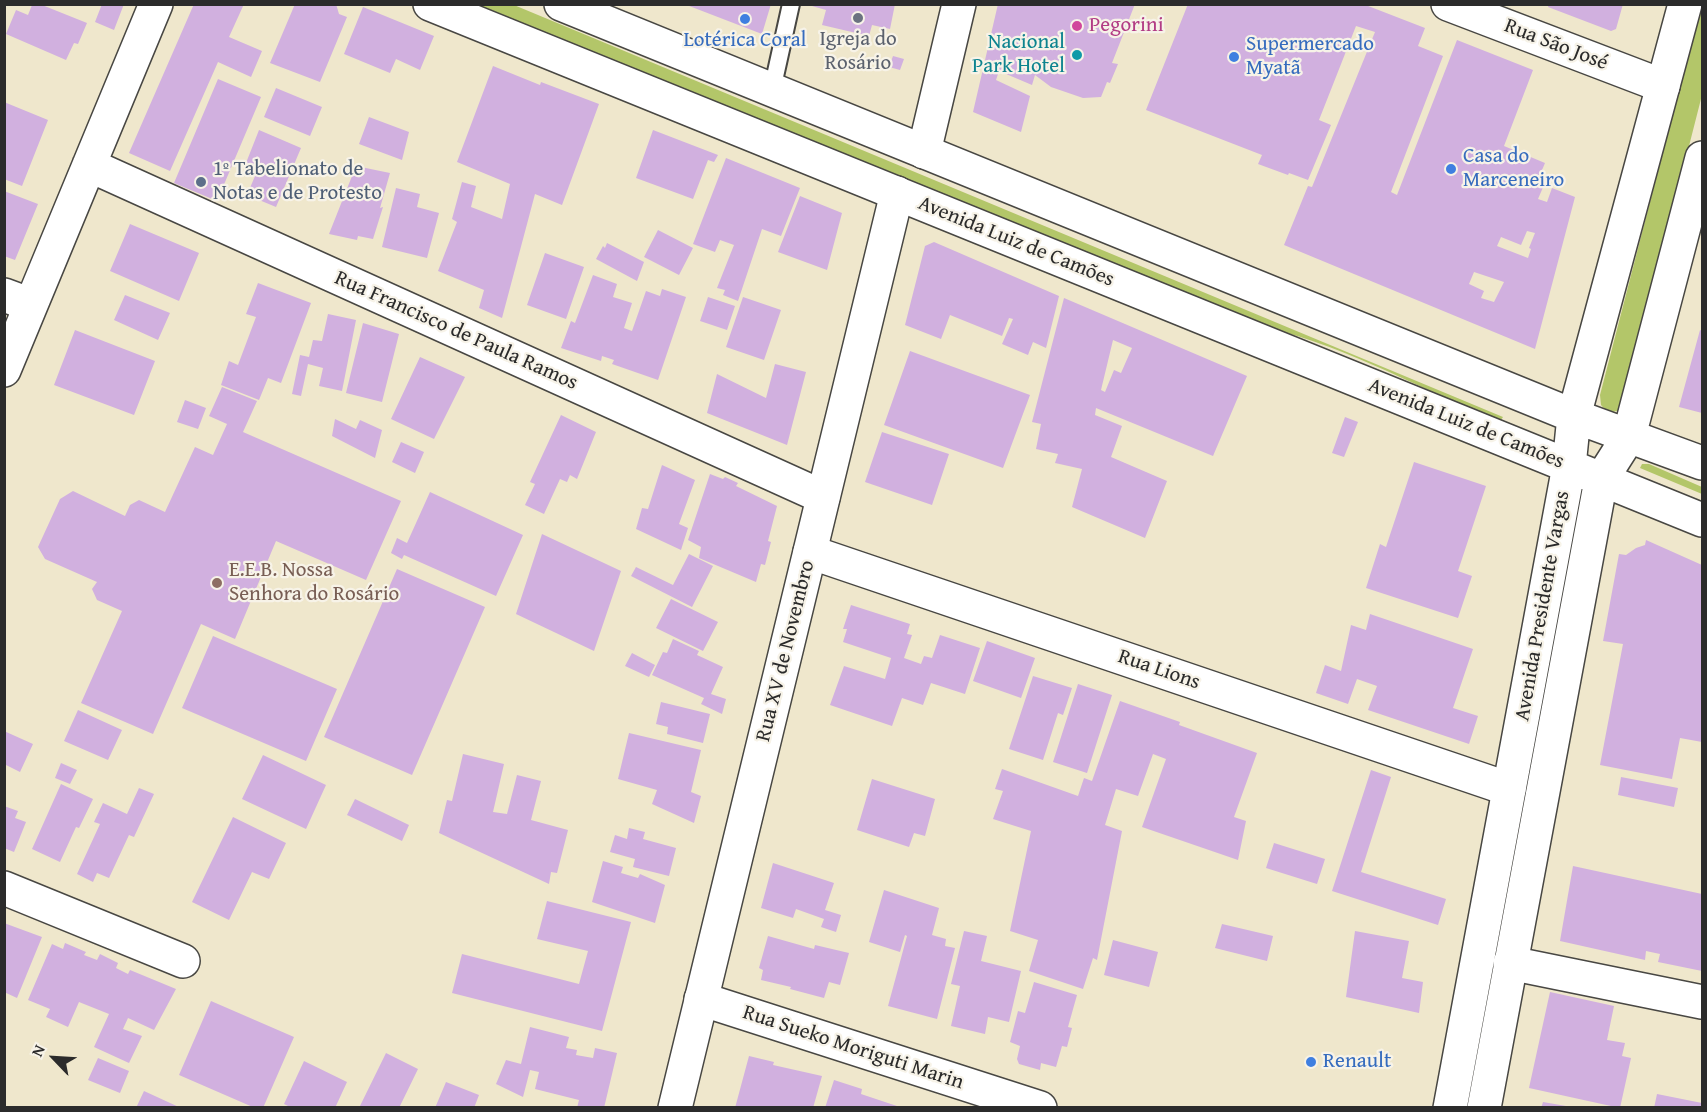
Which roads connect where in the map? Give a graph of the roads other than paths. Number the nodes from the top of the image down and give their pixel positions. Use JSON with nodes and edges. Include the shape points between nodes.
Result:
{"nodes":[{"id":1,"x":156,"y":4,"type":"edge"},
{"id":2,"x":430,"y":4,"type":"edge"},
{"id":3,"x":561,"y":4,"type":"edge"},
{"id":4,"x":791,"y":4,"type":"edge"},
{"id":5,"x":959,"y":4,"type":"edge"},
{"id":6,"x":1448,"y":4,"type":"edge"},
{"id":7,"x":1685,"y":4,"type":"edge"},
{"id":8,"x":1663,"y":86,"type":"junction"},
{"id":9,"x":772,"y":90,"type":"junction"},
{"id":10,"x":924,"y":152,"type":"junction"},
{"id":11,"x":1702,"y":158,"type":"edge"},
{"id":12,"x":89,"y":165,"type":"junction"},
{"id":13,"x":897,"y":194,"type":"junction"},
{"id":14,"x":18,"y":300,"type":"edge"},
{"id":15,"x":4,"y":370,"type":"edge"},
{"id":16,"x":1574,"y":416,"type":"junction"},
{"id":17,"x":1629,"y":436,"type":"junction"},
{"id":18,"x":1702,"y":463,"type":"edge"},
{"id":19,"x":1569,"y":466,"type":"junction"},
{"id":20,"x":1602,"y":480,"type":"junction"},
{"id":21,"x":823,"y":497,"type":"junction"},
{"id":22,"x":1702,"y":520,"type":"edge"},
{"id":23,"x":810,"y":552,"type":"junction"},
{"id":24,"x":1509,"y":789,"type":"junction"},
{"id":25,"x":4,"y":888,"type":"edge"},
{"id":26,"x":183,"y":961,"type":"dead end"},
{"id":27,"x":1510,"y":963,"type":"junction"},
{"id":28,"x":701,"y":999,"type":"junction"},
{"id":29,"x":1702,"y":1002,"type":"edge"},
{"id":30,"x":675,"y":1107,"type":"edge"},
{"id":31,"x":1040,"y":1107,"type":"edge"},
{"id":32,"x":1450,"y":1107,"type":"edge"},
{"id":33,"x":1484,"y":1107,"type":"edge"}],
"edges":[{"from":1,"to":12,"type":"main road"},
{"from":2,"to":13,"type":"main road","name":"Avenida Luiz de Camões"},
{"from":3,"to":9,"type":"main road"},
{"from":4,"to":9,"type":"lane"},
{"from":5,"to":10,"type":"main road"},
{"from":6,"to":8,"type":"main road","name":"Rua São José"},
{"from":7,"to":8,"type":"main road","name":"Avenida Presidente Vargas"},
{"from":8,"to":16,"type":"main road","name":"Avenida Presidente Vargas"},
{"from":9,"to":10,"type":"main road"},
{"from":10,"to":16,"type":"main road"},
{"from":11,"to":17,"type":"main road","name":"Avenida Presidente Vargas"},
{"from":12,"to":14,"type":"main road"},
{"from":12,"to":21,"type":"main road","name":"Rua Francisco de Paula Ramos"},
{"from":13,"to":19,"type":"main road","name":"Avenida Luiz de Camões"},
{"from":13,"to":21,"type":"main road","name":"Rua XV de Novembro"},
{"from":14,"to":15,"type":"main road"},
{"from":16,"to":17,"type":"main road"},
{"from":16,"to":19,"type":"main road","name":"Avenida Presidente Vargas"},
{"from":17,"to":18,"type":"main road"},
{"from":17,"to":20,"type":"main road","name":"Avenida Presidente Vargas"},
{"from":19,"to":20,"type":"main road","name":"Avenida Luiz de Camões"},
{"from":19,"to":24,"type":"main road","name":"Avenida Presidente Vargas"},
{"from":20,"to":22,"type":"main road","name":"Avenida Luiz de Camões"},
{"from":20,"to":27,"type":"main road","name":"Avenida Presidente Vargas"},
{"from":21,"to":23,"type":"main road","name":"Rua XV de Novembro"},
{"from":23,"to":24,"type":"main road","name":"Rua Lions"},
{"from":23,"to":28,"type":"main road","name":"Rua XV de Novembro"},
{"from":24,"to":32,"type":"main road","name":"Avenida Presidente Vargas"},
{"from":25,"to":26,"type":"main road"},
{"from":27,"to":29,"type":"main road"},
{"from":27,"to":33,"type":"main road","name":"Avenida Presidente Vargas"},
{"from":28,"to":30,"type":"main road","name":"Rua XV de Novembro"},
{"from":28,"to":31,"type":"main road","name":"Rua Sueko Moriguti Marin"}]}
